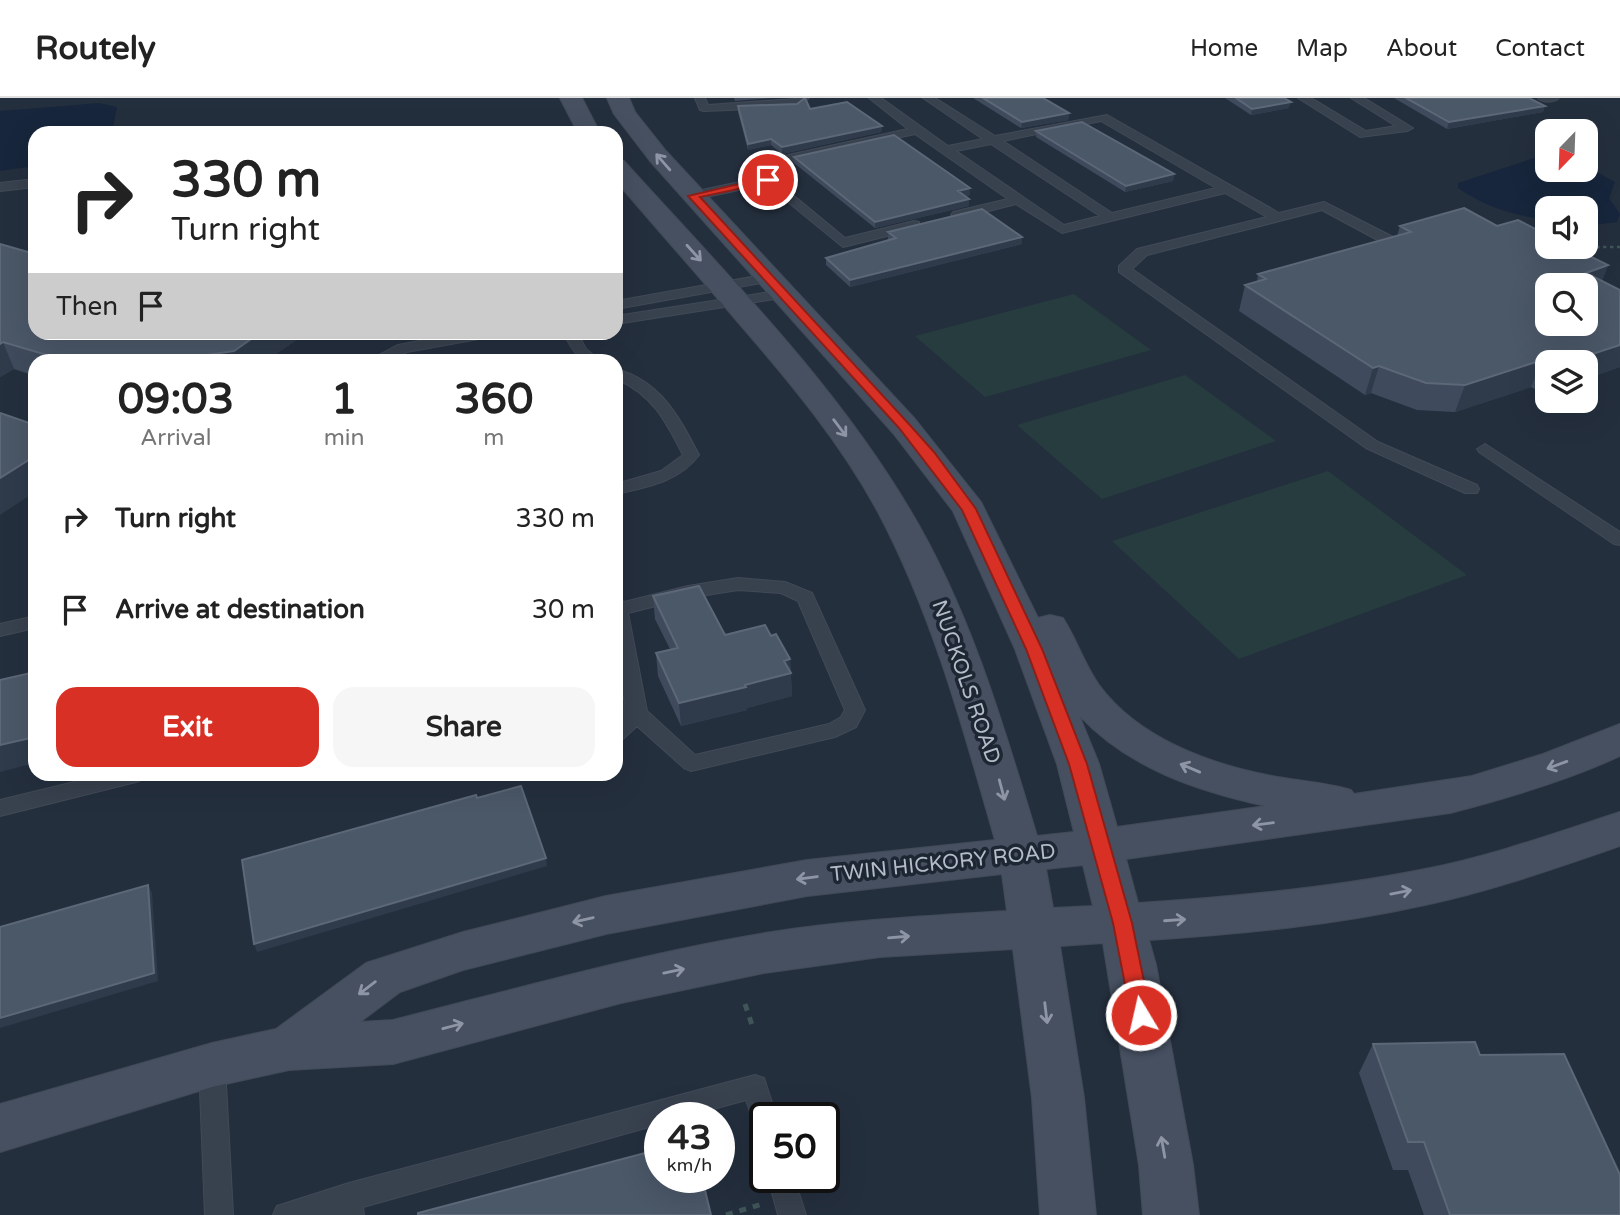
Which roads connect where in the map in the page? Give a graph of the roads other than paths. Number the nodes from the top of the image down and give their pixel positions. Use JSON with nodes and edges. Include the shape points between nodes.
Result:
{"nodes":[{"id":1,"x":571,"y":98,"type":"edge"},
{"id":2,"x":618,"y":98,"type":"edge"},
{"id":3,"x":804,"y":98,"type":"edge"},
{"id":4,"x":874,"y":98,"type":"edge"},
{"id":5,"x":928,"y":98,"type":"edge"},
{"id":6,"x":1303,"y":98,"type":"edge"},
{"id":7,"x":1356,"y":98,"type":"edge"},
{"id":8,"x":1543,"y":98,"type":"edge"},
{"id":9,"x":1554,"y":98,"type":"edge"},
{"id":10,"x":702,"y":103,"type":"edge"},
{"id":11,"x":585,"y":126,"type":"edge"},
{"id":12,"x":917,"y":130,"type":"junction"},
{"id":13,"x":993,"y":140,"type":"junction"},
{"id":14,"x":946,"y":150,"type":"junction"},
{"id":15,"x":623,"y":174,"type":"edge"},
{"id":16,"x":768,"y":180,"type":"junction"},
{"id":17,"x":28,"y":184,"type":"edge"},
{"id":18,"x":0,"y":187,"type":"edge"},
{"id":19,"x":1227,"y":190,"type":"junction"},
{"id":20,"x":693,"y":196,"type":"junction"},
{"id":21,"x":1018,"y":200,"type":"junction"},
{"id":22,"x":1110,"y":217,"type":"junction"},
{"id":23,"x":1278,"y":218,"type":"junction"},
{"id":24,"x":1392,"y":243,"type":"edge"},
{"id":25,"x":776,"y":286,"type":"junction"},
{"id":26,"x":730,"y":294,"type":"junction"},
{"id":27,"x":623,"y":304,"type":"edge"},
{"id":28,"x":623,"y":318,"type":"edge"},
{"id":29,"x":449,"y":340,"type":"edge"},
{"id":30,"x":390,"y":354,"type":"edge"},
{"id":31,"x":623,"y":376,"type":"edge"},
{"id":32,"x":1485,"y":449,"type":"dead end"},
{"id":33,"x":623,"y":488,"type":"edge"},
{"id":34,"x":1471,"y":489,"type":"dead end"},
{"id":35,"x":969,"y":509,"type":"junction"},
{"id":36,"x":1620,"y":540,"type":"edge"},
{"id":37,"x":623,"y":605,"type":"edge"},
{"id":38,"x":28,"y":624,"type":"edge"},
{"id":39,"x":0,"y":630,"type":"edge"},
{"id":40,"x":623,"y":639,"type":"edge"},
{"id":41,"x":623,"y":712,"type":"edge"},
{"id":42,"x":637,"y":715,"type":"junction"},
{"id":43,"x":623,"y":728,"type":"edge"},
{"id":44,"x":1620,"y":739,"type":"edge"},
{"id":45,"x":108,"y":781,"type":"edge"},
{"id":46,"x":1450,"y":797,"type":"junction"},
{"id":47,"x":0,"y":808,"type":"edge"},
{"id":48,"x":1620,"y":829,"type":"edge"},
{"id":49,"x":1099,"y":846,"type":"junction"},
{"id":50,"x":1021,"y":855,"type":"junction"},
{"id":51,"x":1122,"y":923,"type":"junction"},
{"id":52,"x":1033,"y":927,"type":"junction"},
{"id":53,"x":289,"y":1048,"type":"junction"},
{"id":54,"x":212,"y":1065,"type":"junction"},
{"id":55,"x":760,"y":1102,"type":"edge"},
{"id":56,"x":0,"y":1128,"type":"edge"},
{"id":57,"x":785,"y":1193,"type":"edge"},
{"id":58,"x":350,"y":1206,"type":"edge"},
{"id":59,"x":219,"y":1215,"type":"edge"},
{"id":60,"x":287,"y":1215,"type":"edge"},
{"id":61,"x":792,"y":1215,"type":"edge"},
{"id":62,"x":1068,"y":1215,"type":"edge"},
{"id":63,"x":1171,"y":1215,"type":"edge"}],
"edges":[{"from":1,"to":11,"type":"main road"},
{"from":20,"to":2,"type":"main road","one_way":true,"via":[[636,130]]},
{"from":3,"to":10,"type":"lane","via":[[797,104]]},
{"from":4,"to":12,"type":"lane"},
{"from":5,"to":13,"type":"lane"},
{"from":6,"to":7,"type":"lane","via":[[1364,135],[1407,128]]},
{"from":8,"to":9,"type":"lane"},
{"from":12,"to":14,"type":"lane"},
{"from":12,"to":16,"type":"lane","via":[[751,167]]},
{"from":13,"to":14,"type":"lane"},
{"from":13,"to":19,"type":"lane","via":[[1103,117]]},
{"from":13,"to":22,"type":"lane"},
{"from":14,"to":21,"type":"lane"},
{"from":15,"to":26,"type":"main road","name":"NUCKOLS ROAD","one_way":true},
{"from":16,"to":20,"type":"lane"},
{"from":16,"to":21,"type":"lane","via":[[843,243]]},
{"from":17,"to":18,"type":"lane"},
{"from":19,"to":22,"type":"lane"},
{"from":19,"to":23,"type":"lane"},
{"from":20,"to":25,"type":"main road"},
{"from":21,"to":22,"type":"lane","via":[[1062,229]]},
{"from":23,"to":24,"type":"lane","via":[[1324,206]]},
{"from":23,"to":34,"type":"lane","via":[[1142,252],[1124,269],[1372,445]]},
{"from":25,"to":26,"type":"lane"},
{"from":25,"to":26,"type":"lane"},
{"from":25,"to":35,"type":"main road","via":[[929,454]]},
{"from":26,"to":27,"type":"lane"},
{"from":26,"to":28,"type":"lane"},
{"from":26,"to":50,"type":"main road","name":"NUCKOLS ROAD","one_way":true,"via":[[848,438],[910,541],[959,650]]},
{"from":29,"to":30,"type":"lane"},
{"from":31,"to":33,"type":"lane","via":[[636,380],[663,401],[691,455],[683,466],[658,480]]},
{"from":32,"to":36,"type":"lane"},
{"from":46,"to":35,"type":"main road","one_way":true,"via":[[1345,802],[1298,797],[1209,776],[1137,740],[1102,714],[1082,690],[1037,599]]},
{"from":35,"to":49,"type":"main road","via":[[1034,649],[1078,764]]},
{"from":37,"to":42,"type":"lane","via":[[739,582],[790,588],[806,597],[855,710],[849,722],[835,730],[691,764]]},
{"from":38,"to":39,"type":"lane"},
{"from":40,"to":42,"type":"lane"},
{"from":41,"to":42,"type":"lane"},
{"from":42,"to":43,"type":"lane"},
{"from":44,"to":46,"type":"main road","name":"TWIN HICKORY ROAD","one_way":true,"via":[[1513,780]]},
{"from":45,"to":47,"type":"lane"},
{"from":46,"to":49,"type":"main road","name":"TWIN HICKORY ROAD","one_way":true},
{"from":51,"to":48,"type":"main road","name":"TWIN HICKORY ROAD","one_way":true,"via":[[1375,897],[1529,860]]},
{"from":49,"to":50,"type":"main road","name":"TWIN HICKORY ROAD"},
{"from":49,"to":51,"type":"main road"},
{"from":50,"to":52,"type":"main road","name":"NUCKOLS ROAD"},
{"from":50,"to":53,"type":"main road","name":"TWIN HICKORY ROAD","one_way":true,"via":[[740,888],[536,931],[383,977]]},
{"from":51,"to":52,"type":"main road","name":"TWIN HICKORY ROAD"},
{"from":63,"to":51,"type":"main road","one_way":true},
{"from":53,"to":52,"type":"main road","name":"TWIN HICKORY ROAD","one_way":true,"via":[[393,1042],[607,986],[764,953],[880,938]]},
{"from":52,"to":62,"type":"main road","name":"NUCKOLS ROAD","one_way":true,"via":[[1058,1098]]},
{"from":53,"to":54,"type":"main road","name":"TWIN HICKORY ROAD"},
{"from":54,"to":56,"type":"main road","name":"TWIN HICKORY ROAD"},
{"from":54,"to":59,"type":"lane"},
{"from":55,"to":58,"type":"lane","via":[[755,1086]]},
{"from":57,"to":61,"type":"lane"},
{"from":58,"to":60,"type":"lane"}]}
